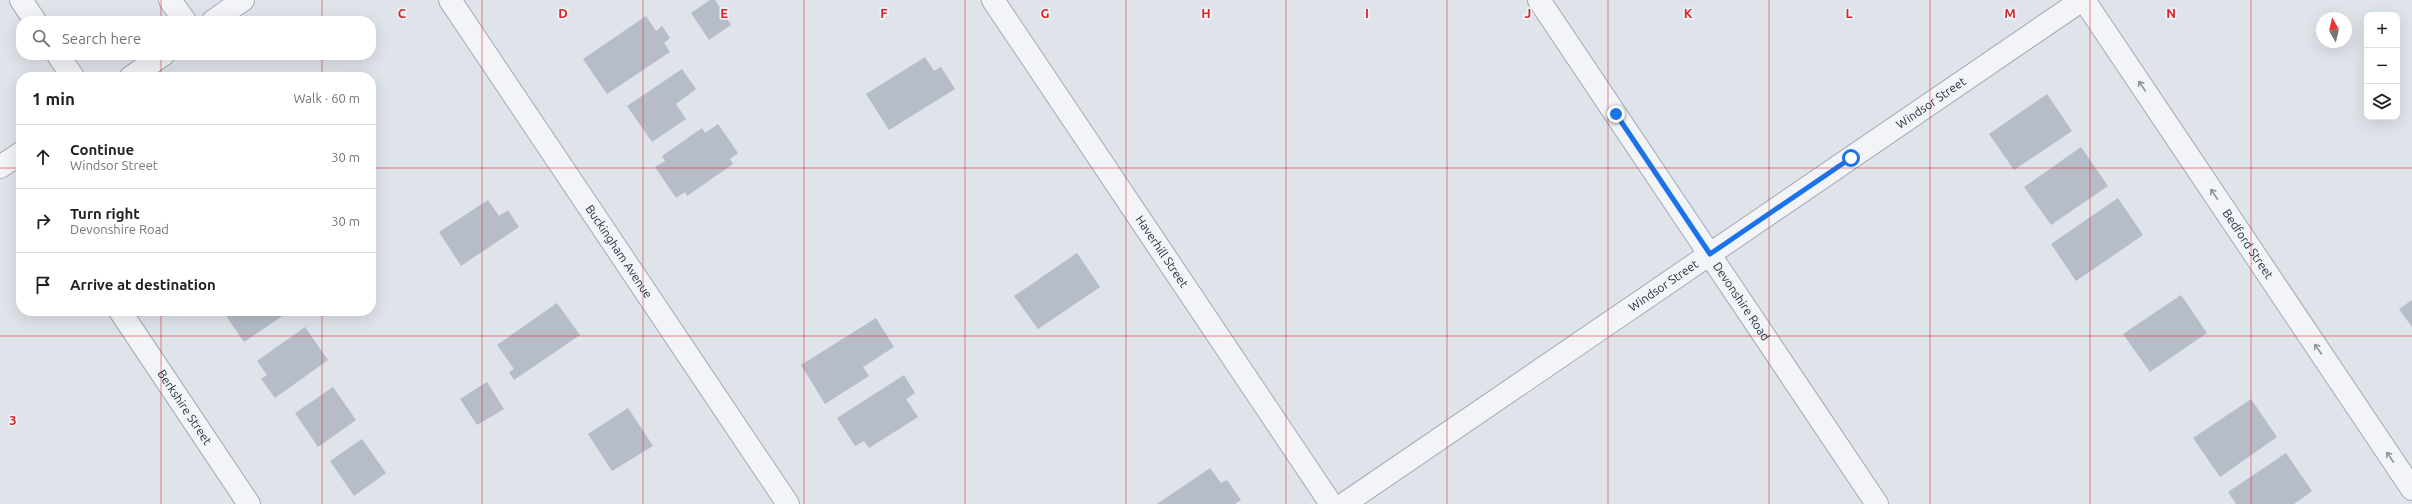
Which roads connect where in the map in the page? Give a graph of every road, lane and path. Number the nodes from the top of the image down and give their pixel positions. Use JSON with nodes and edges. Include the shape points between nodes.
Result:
{"nodes":[{"id":1,"x":20,"y":0,"type":"edge"},
{"id":2,"x":170,"y":0,"type":"edge"},
{"id":3,"x":243,"y":0,"type":"edge"},
{"id":4,"x":450,"y":0,"type":"edge"},
{"id":5,"x":993,"y":0,"type":"edge"},
{"id":6,"x":1539,"y":0,"type":"edge"},
{"id":7,"x":2083,"y":0,"type":"edge"},
{"id":8,"x":31,"y":16,"type":"edge"},
{"id":9,"x":181,"y":16,"type":"edge"},
{"id":10,"x":219,"y":16,"type":"edge"},
{"id":11,"x":61,"y":60,"type":"edge"},
{"id":12,"x":156,"y":60,"type":"edge"},
{"id":13,"x":70,"y":72,"type":"edge"},
{"id":14,"x":138,"y":72,"type":"edge"},
{"id":15,"x":1710,"y":254,"type":"junction"},
{"id":16,"x":123,"y":316,"type":"edge"},
{"id":17,"x":2412,"y":489,"type":"edge"},
{"id":18,"x":250,"y":504,"type":"edge"},
{"id":19,"x":788,"y":504,"type":"edge"},
{"id":20,"x":1331,"y":504,"type":"edge"},
{"id":21,"x":1344,"y":504,"type":"edge"},
{"id":22,"x":1877,"y":504,"type":"edge"}],
"edges":[{"from":1,"to":8,"type":"street"},
{"from":2,"to":9,"type":"street"},
{"from":3,"to":10,"type":"street"},
{"from":4,"to":19,"type":"street","name":"Buckingham Avenue"},
{"from":5,"to":20,"type":"street","name":"Haverhill Street"},
{"from":6,"to":15,"type":"street","name":"Devonshire Road"},
{"from":7,"to":15,"type":"street","name":"Windsor Street"},
{"from":17,"to":7,"type":"street","name":"Bedford Street","one_way":true},
{"from":11,"to":13,"type":"street"},
{"from":12,"to":14,"type":"street"},
{"from":15,"to":21,"type":"street","name":"Windsor Street"},
{"from":15,"to":22,"type":"street","name":"Devonshire Road"},
{"from":16,"to":18,"type":"street","name":"Berkshire Street"}]}
